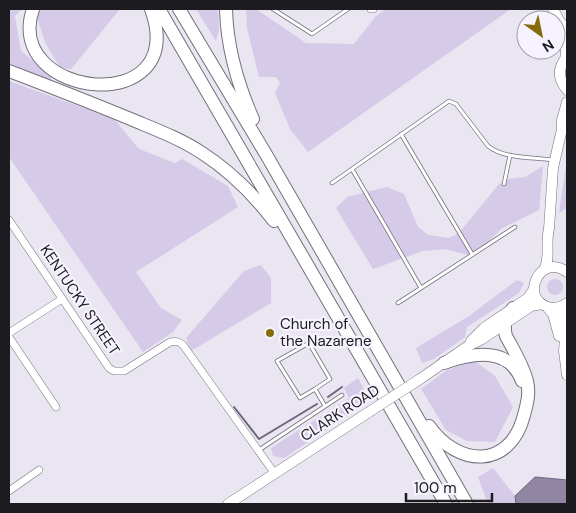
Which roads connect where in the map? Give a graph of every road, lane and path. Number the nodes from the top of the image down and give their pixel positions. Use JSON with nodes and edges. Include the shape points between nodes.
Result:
{"nodes":[{"id":1,"x":33,"y":9,"type":"edge"},
{"id":2,"x":151,"y":9,"type":"edge"},
{"id":3,"x":159,"y":9,"type":"edge"},
{"id":4,"x":179,"y":9,"type":"edge"},
{"id":5,"x":226,"y":9,"type":"edge"},
{"id":6,"x":273,"y":9,"type":"edge"},
{"id":7,"x":348,"y":9,"type":"edge"},
{"id":8,"x":566,"y":44,"type":"edge"},
{"id":9,"x":566,"y":58,"type":"edge"},
{"id":10,"x":565,"y":60,"type":"edge"},
{"id":11,"x":9,"y":71,"type":"edge"},
{"id":12,"x":567,"y":91,"type":"edge"},
{"id":13,"x":567,"y":102,"type":"edge"},
{"id":14,"x":565,"y":126,"type":"edge"},
{"id":15,"x":402,"y":134,"type":"junction"},
{"id":16,"x":510,"y":154,"type":"junction"},
{"id":17,"x":267,"y":156,"type":"junction"},
{"id":18,"x":554,"y":160,"type":"junction"},
{"id":19,"x":352,"y":169,"type":"junction"},
{"id":20,"x":332,"y":183,"type":"dead end"},
{"id":21,"x":504,"y":184,"type":"dead end"},
{"id":22,"x":9,"y":220,"type":"edge"},
{"id":23,"x":515,"y":227,"type":"dead end"},
{"id":24,"x":549,"y":229,"type":"junction"},
{"id":25,"x":301,"y":254,"type":"junction"},
{"id":26,"x":472,"y":254,"type":"junction"},
{"id":27,"x":544,"y":270,"type":"junction"},
{"id":28,"x":565,"y":270,"type":"edge"},
{"id":29,"x":421,"y":288,"type":"junction"},
{"id":30,"x":534,"y":289,"type":"junction"},
{"id":31,"x":62,"y":298,"type":"junction"},
{"id":32,"x":398,"y":303,"type":"dead end"},
{"id":33,"x":567,"y":304,"type":"edge"},
{"id":34,"x":544,"y":305,"type":"junction"},
{"id":35,"x":513,"y":308,"type":"junction"},
{"id":36,"x":505,"y":324,"type":"junction"},
{"id":37,"x":9,"y":333,"type":"edge"},
{"id":38,"x":9,"y":337,"type":"edge"},
{"id":39,"x":468,"y":346,"type":"junction"},
{"id":40,"x":564,"y":351,"type":"junction"},
{"id":41,"x":444,"y":363,"type":"junction"},
{"id":42,"x":567,"y":375,"type":"edge"},
{"id":43,"x":315,"y":389,"type":"junction"},
{"id":44,"x":342,"y":395,"type":"dead end"},
{"id":45,"x":528,"y":401,"type":"junction"},
{"id":46,"x":407,"y":402,"type":"junction"},
{"id":47,"x":325,"y":406,"type":"junction"},
{"id":48,"x":56,"y":407,"type":"dead end"},
{"id":49,"x":258,"y":450,"type":"junction"},
{"id":50,"x":39,"y":470,"type":"dead end"},
{"id":51,"x":275,"y":474,"type":"junction"},
{"id":52,"x":9,"y":491,"type":"edge"},
{"id":53,"x":233,"y":503,"type":"edge"},
{"id":54,"x":446,"y":504,"type":"edge"},
{"id":55,"x":467,"y":504,"type":"edge"}],
"edges":[{"from":1,"to":2,"type":"highway","via":[[28,28],[32,45],[40,58],[71,79],[104,85],[132,79],[148,64],[156,40]]},
{"from":3,"to":25,"type":"highway"},
{"from":4,"to":17,"type":"highway"},
{"from":5,"to":17,"type":"highway","via":[[228,44],[237,80]]},
{"from":6,"to":7,"type":"lane","via":[[312,34]]},
{"from":8,"to":9,"type":"street"},
{"from":10,"to":12,"type":"street","via":[[559,75]]},
{"from":11,"to":25,"type":"highway","via":[[170,135],[202,153],[254,196]]},
{"from":13,"to":14,"type":"street","via":[[562,120]]},
{"from":14,"to":18,"type":"street"},
{"from":15,"to":16,"type":"lane","via":[[449,101],[456,104],[488,146],[494,151]]},
{"from":15,"to":19,"type":"lane"},
{"from":15,"to":26,"type":"lane"},
{"from":16,"to":18,"type":"lane"},
{"from":16,"to":21,"type":"lane"},
{"from":17,"to":46,"type":"highway"},
{"from":18,"to":24,"type":"street"},
{"from":19,"to":20,"type":"lane"},
{"from":19,"to":29,"type":"lane"},
{"from":22,"to":31,"type":"street","name":"KENTUCKY STREET"},
{"from":23,"to":26,"type":"lane"},
{"from":24,"to":27,"type":"street","name":"CLARK ROAD"},
{"from":24,"to":28,"type":"street","via":[[554,239],[555,257]]},
{"from":25,"to":54,"type":"highway"},
{"from":26,"to":29,"type":"lane"},
{"from":27,"to":28,"type":"street","via":[[554,267]]},
{"from":27,"to":30,"type":"street","name":"CLARK ROAD","via":[[536,278]]},
{"from":29,"to":32,"type":"lane"},
{"from":30,"to":34,"type":"street"},
{"from":30,"to":35,"type":"street","name":"CLARK ROAD","via":[[528,298]]},
{"from":31,"to":37,"type":"street"},
{"from":31,"to":49,"type":"street","name":"KENTUCKY STREET","via":[[114,371],[130,368],[170,342],[183,345]]},
{"from":33,"to":34,"type":"street","name":"CLARK ROAD","via":[[558,308]]},
{"from":33,"to":40,"type":"street","via":[[563,312]]},
{"from":34,"to":36,"type":"street","name":"CLARK ROAD","via":[[531,306]]},
{"from":34,"to":40,"type":"street","via":[[553,314]]},
{"from":35,"to":36,"type":"highway"},
{"from":35,"to":39,"type":"street","name":"CLARK ROAD","via":[[484,328]]},
{"from":36,"to":39,"type":"street","name":"CLARK ROAD"},
{"from":36,"to":45,"type":"highway","via":[[506,336],[527,382]]},
{"from":38,"to":48,"type":"street"},
{"from":39,"to":41,"type":"street","name":"CLARK ROAD"},
{"from":40,"to":42,"type":"street"},
{"from":41,"to":45,"type":"highway","via":[[472,355],[498,357],[521,376]]},
{"from":41,"to":51,"type":"street","name":"CLARK ROAD","bridge":true},
{"from":43,"to":43,"type":"lane","via":[[330,380],[309,342],[278,361],[300,398]]},
{"from":43,"to":47,"type":"lane"},
{"from":44,"to":47,"type":"lane"},
{"from":45,"to":46,"type":"highway","via":[[522,424],[512,441],[490,455],[475,457],[448,446]]},
{"from":46,"to":55,"type":"highway"},
{"from":47,"to":49,"type":"lane"},
{"from":49,"to":51,"type":"street","name":"KENTUCKY STREET"},
{"from":50,"to":52,"type":"street"},
{"from":51,"to":53,"type":"street","name":"CLARK ROAD"}]}
